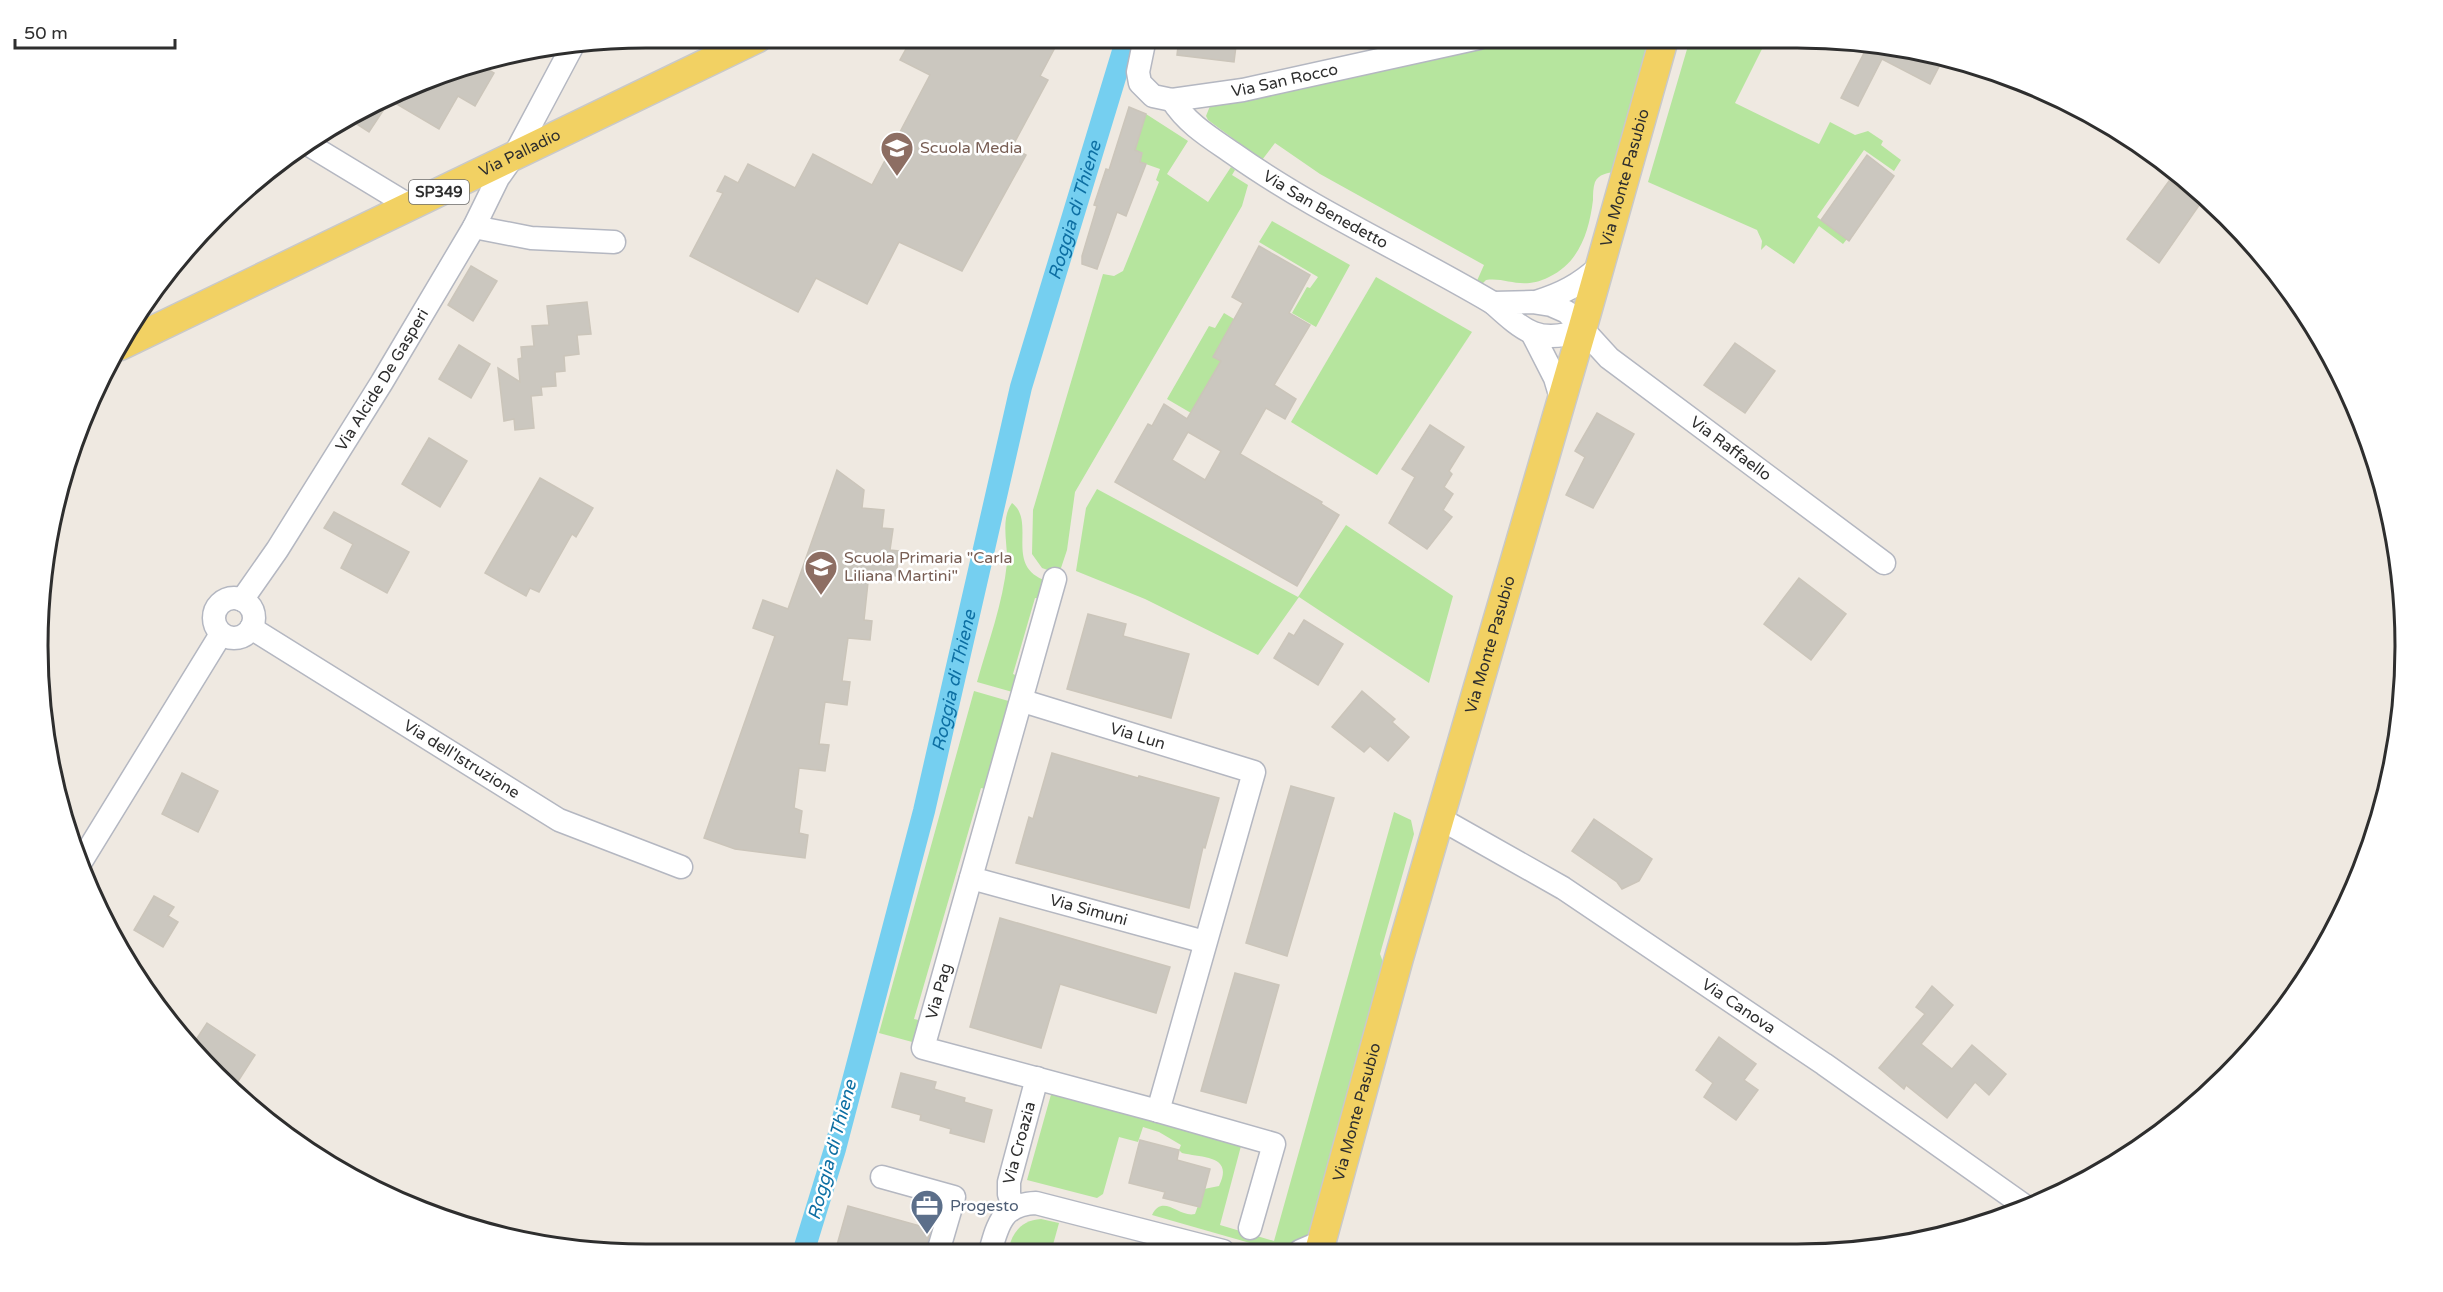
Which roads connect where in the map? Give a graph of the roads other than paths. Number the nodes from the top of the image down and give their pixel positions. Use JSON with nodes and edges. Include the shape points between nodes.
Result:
{"nodes":[{"id":1,"x":737,"y":48,"type":"edge"},
{"id":2,"x":1143,"y":48,"type":"edge"},
{"id":3,"x":1434,"y":48,"type":"edge"},
{"id":4,"x":1661,"y":48,"type":"edge"},
{"id":5,"x":569,"y":53,"type":"edge"},
{"id":6,"x":1172,"y":100,"type":"junction"},
{"id":7,"x":315,"y":148,"type":"edge"},
{"id":8,"x":515,"y":154,"type":"junction"},
{"id":9,"x":410,"y":206,"type":"junction"},
{"id":10,"x":474,"y":226,"type":"junction"},
{"id":11,"x":614,"y":242,"type":"dead end"},
{"id":12,"x":1599,"y":267,"type":"junction"},
{"id":13,"x":1493,"y":303,"type":"junction"},
{"id":14,"x":1535,"y":303,"type":"junction"},
{"id":15,"x":1582,"y":330,"type":"junction"},
{"id":16,"x":1533,"y":335,"type":"junction"},
{"id":17,"x":132,"y":340,"type":"edge"},
{"id":18,"x":1562,"y":398,"type":"junction"},
{"id":19,"x":1884,"y":563,"type":"dead end"},
{"id":20,"x":1055,"y":579,"type":"dead end"},
{"id":21,"x":242,"y":600,"type":"junction"},
{"id":22,"x":251,"y":628,"type":"junction"},
{"id":23,"x":221,"y":634,"type":"junction"},
{"id":24,"x":1023,"y":701,"type":"junction"},
{"id":25,"x":1439,"y":818,"type":"junction"},
{"id":26,"x":86,"y":854,"type":"edge"},
{"id":27,"x":681,"y":867,"type":"dead end"},
{"id":28,"x":971,"y":878,"type":"junction"},
{"id":29,"x":1205,"y":942,"type":"junction"},
{"id":30,"x":1037,"y":1078,"type":"junction"},
{"id":31,"x":1158,"y":1111,"type":"junction"},
{"id":32,"x":882,"y":1177,"type":"dead end"},
{"id":33,"x":2018,"y":1201,"type":"edge"},
{"id":34,"x":1013,"y":1207,"type":"junction"},
{"id":35,"x":1250,"y":1228,"type":"dead end"},
{"id":36,"x":941,"y":1244,"type":"edge"},
{"id":37,"x":992,"y":1244,"type":"edge"},
{"id":38,"x":1196,"y":1244,"type":"edge"},
{"id":39,"x":1314,"y":1244,"type":"edge"}],
"edges":[{"from":1,"to":8,"type":"main road","name":"Via Palladio","number":"SP349"},
{"from":2,"to":6,"type":"street","via":[[1140,83],[1153,96]]},
{"from":3,"to":6,"type":"street","name":"Via San Rocco","via":[[1243,90]]},
{"from":4,"to":12,"type":"main road","name":"Via Monte Pasubio"},
{"from":5,"to":8,"type":"street","name":"Via Alcide De Gasperi"},
{"from":6,"to":13,"type":"street","name":"Via San Benedetto","via":[[1192,124],[1266,177]]},
{"from":7,"to":9,"type":"street"},
{"from":8,"to":9,"type":"main road","name":"Via Palladio","number":"SP349"},
{"from":8,"to":10,"type":"street","name":"Via Alcide De Gasperi"},
{"from":9,"to":17,"type":"main road","name":"Via Palladio","number":"SP349"},
{"from":10,"to":11,"type":"street","via":[[531,237]]},
{"from":10,"to":21,"type":"street","name":"Via Alcide De Gasperi","via":[[365,411]]},
{"from":12,"to":14,"type":"street","via":[[1579,285]]},
{"from":12,"to":15,"type":"main road","name":"Via Monte Pasubio"},
{"from":13,"to":14,"type":"street","name":"Via San Benedetto"},
{"from":13,"to":16,"type":"street","name":"Via San Benedetto"},
{"from":14,"to":15,"type":"street","name":"Via San Benedetto","via":[[1567,312]]},
{"from":15,"to":16,"type":"street","via":[[1565,336]]},
{"from":15,"to":18,"type":"main road","name":"Via Monte Pasubio"},
{"from":15,"to":19,"type":"street","name":"Via Raffaello","via":[[1609,358]]},
{"from":16,"to":18,"type":"street"},
{"from":18,"to":25,"type":"main road","name":"Via Monte Pasubio"},
{"from":20,"to":24,"type":"street","name":"Via Pag"},
{"from":21,"to":22,"type":"street","via":[[253,612]]},
{"from":21,"to":23,"type":"street","via":[[229,599],[217,608],[214,620]]},
{"from":22,"to":23,"type":"street","via":[[238,638]]},
{"from":22,"to":27,"type":"street","name":"Via dell'Istruzione","via":[[559,820]]},
{"from":23,"to":26,"type":"street"},
{"from":24,"to":28,"type":"street","name":"Via Pag"},
{"from":24,"to":29,"type":"street","name":"Via Lun","via":[[1254,772]]},
{"from":25,"to":33,"type":"street","name":"Via Canova","via":[[1563,888]]},
{"from":25,"to":39,"type":"main road","name":"Via Monte Pasubio"},
{"from":28,"to":29,"type":"street","name":"Via Simuni"},
{"from":28,"to":30,"type":"street","name":"Via Pag","via":[[923,1048]]},
{"from":29,"to":31,"type":"street"},
{"from":30,"to":31,"type":"street","name":"Via Pag"},
{"from":30,"to":34,"type":"street","name":"Via Croazia","via":[[1009,1182]]},
{"from":31,"to":35,"type":"street","name":"Via Pag","via":[[1274,1144]]},
{"from":32,"to":36,"type":"street","via":[[954,1197]]},
{"from":34,"to":37,"type":"street","via":[[1000,1220]]},
{"from":34,"to":38,"type":"street","via":[[1036,1203]]}]}
